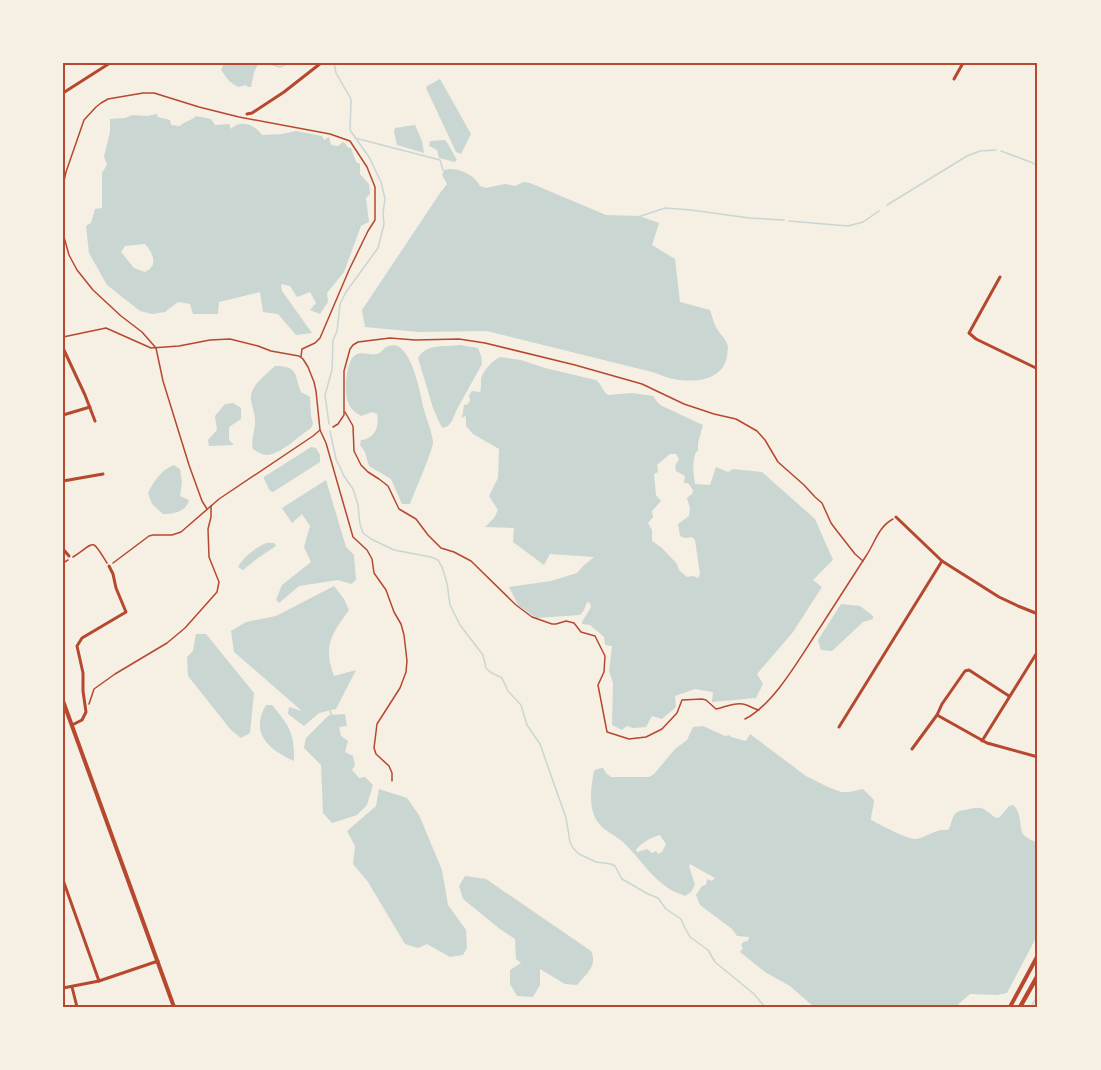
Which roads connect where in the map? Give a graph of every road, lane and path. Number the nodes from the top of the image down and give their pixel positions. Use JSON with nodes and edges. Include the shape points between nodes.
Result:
{"nodes":[{"id":1,"x":110,"y":63,"type":"edge"},
{"id":2,"x":321,"y":63,"type":"edge"},
{"id":3,"x":963,"y":63,"type":"edge"},
{"id":4,"x":954,"y":79,"type":"dead end"},
{"id":5,"x":63,"y":93,"type":"edge"},
{"id":6,"x":247,"y":114,"type":"dead end"},
{"id":7,"x":1000,"y":277,"type":"dead end"},
{"id":8,"x":63,"y":337,"type":"edge"},
{"id":9,"x":63,"y":348,"type":"edge"},
{"id":10,"x":156,"y":348,"type":"junction"},
{"id":11,"x":301,"y":357,"type":"junction"},
{"id":12,"x":1038,"y":369,"type":"edge"},
{"id":13,"x":90,"y":407,"type":"junction"},
{"id":14,"x":345,"y":412,"type":"junction"},
{"id":15,"x":63,"y":415,"type":"edge"},
{"id":16,"x":95,"y":422,"type":"dead end"},
{"id":17,"x":333,"y":427,"type":"dead end"},
{"id":18,"x":320,"y":430,"type":"junction"},
{"id":19,"x":103,"y":474,"type":"dead end"},
{"id":20,"x":63,"y":481,"type":"edge"},
{"id":21,"x":210,"y":506,"type":"junction"},
{"id":22,"x":207,"y":508,"type":"junction"},
{"id":23,"x":896,"y":517,"type":"joint"},
{"id":24,"x":63,"y":549,"type":"edge"},
{"id":25,"x":69,"y":556,"type":"dead end"},
{"id":26,"x":863,"y":561,"type":"junction"},
{"id":27,"x":942,"y":561,"type":"junction"},
{"id":28,"x":63,"y":563,"type":"edge"},
{"id":29,"x":109,"y":566,"type":"junction"},
{"id":30,"x":1038,"y":614,"type":"edge"},
{"id":31,"x":1038,"y":651,"type":"edge"},
{"id":32,"x":1009,"y":696,"type":"junction"},
{"id":33,"x":63,"y":701,"type":"edge"},
{"id":34,"x":759,"y":710,"type":"junction"},
{"id":35,"x":86,"y":712,"type":"junction"},
{"id":36,"x":937,"y":715,"type":"junction"},
{"id":37,"x":745,"y":719,"type":"dead end"},
{"id":38,"x":72,"y":725,"type":"junction"},
{"id":39,"x":838,"y":727,"type":"dead end"},
{"id":40,"x":982,"y":741,"type":"junction"},
{"id":41,"x":912,"y":749,"type":"dead end"},
{"id":42,"x":1038,"y":757,"type":"edge"},
{"id":43,"x":392,"y":781,"type":"dead end"},
{"id":44,"x":63,"y":880,"type":"edge"},
{"id":45,"x":1038,"y":955,"type":"edge"},
{"id":46,"x":158,"y":961,"type":"junction"},
{"id":47,"x":1038,"y":975,"type":"edge"},
{"id":48,"x":99,"y":981,"type":"junction"},
{"id":49,"x":72,"y":987,"type":"junction"},
{"id":50,"x":63,"y":988,"type":"edge"},
{"id":51,"x":172,"y":1006,"type":"edge"},
{"id":52,"x":77,"y":1007,"type":"edge"},
{"id":53,"x":1010,"y":1007,"type":"edge"},
{"id":54,"x":1020,"y":1007,"type":"edge"}],
"edges":[{"from":1,"to":5,"type":"street"},
{"from":2,"to":6,"type":"street"},
{"from":3,"to":4,"type":"street"},
{"from":7,"to":12,"type":"street","via":[[969,333]]},
{"from":8,"to":10,"type":"path","via":[[106,328]]},
{"from":9,"to":13,"type":"street"},
{"from":10,"to":11,"type":"path","via":[[230,339]]},
{"from":10,"to":11,"type":"path","via":[[87,283],[69,255],[64,237],[64,181],[84,120],[105,100],[143,93],[344,138],[367,167],[376,189],[375,222],[319,340],[302,349]]},
{"from":10,"to":22,"type":"path","via":[[189,465]]},
{"from":11,"to":18,"type":"path","via":[[315,387]]},
{"from":13,"to":15,"type":"street"},
{"from":13,"to":16,"type":"street"},
{"from":14,"to":17,"type":"path"},
{"from":14,"to":26,"type":"path","via":[[344,371],[352,347],[361,342],[455,339],[611,374],[695,408],[736,419],[759,432],[778,462],[822,503],[831,523]]},
{"from":14,"to":34,"type":"path","via":[[353,426],[354,451],[361,465],[388,486],[399,509],[416,519],[441,548],[471,561],[532,617],[552,624],[574,623],[581,632],[595,636],[605,656],[598,684],[607,732],[629,739],[646,737],[662,729],[684,700],[706,700],[716,710],[735,704]]},
{"from":18,"to":21,"type":"path"},
{"from":18,"to":43,"type":"path","via":[[353,537],[372,559],[374,573],[386,590],[404,635],[406,672],[377,724],[374,748],[389,766]]},
{"from":19,"to":20,"type":"street"},
{"from":21,"to":22,"type":"path"},
{"from":21,"to":35,"type":"path","via":[[209,557],[219,582],[217,592],[185,628],[94,689]]},
{"from":22,"to":29,"type":"path","via":[[181,532],[148,536]]},
{"from":23,"to":26,"type":"path","via":[[885,524]]},
{"from":23,"to":27,"type":"street"},
{"from":24,"to":25,"type":"street"},
{"from":26,"to":34,"type":"path","via":[[796,665]]},
{"from":27,"to":30,"type":"street","via":[[999,597]]},
{"from":27,"to":39,"type":"street"},
{"from":28,"to":29,"type":"path","via":[[94,544]]},
{"from":29,"to":35,"type":"street","via":[[126,612],[82,638],[77,646]]},
{"from":31,"to":32,"type":"street"},
{"from":32,"to":36,"type":"street","via":[[965,671]]},
{"from":32,"to":40,"type":"street"},
{"from":33,"to":38,"type":"street"},
{"from":34,"to":37,"type":"path"},
{"from":35,"to":38,"type":"street","via":[[82,720]]},
{"from":36,"to":40,"type":"street"},
{"from":36,"to":41,"type":"street"},
{"from":38,"to":46,"type":"street"},
{"from":40,"to":42,"type":"street"},
{"from":44,"to":48,"type":"street"},
{"from":45,"to":53,"type":"street"},
{"from":46,"to":48,"type":"street"},
{"from":46,"to":51,"type":"street"},
{"from":47,"to":54,"type":"main road"},
{"from":48,"to":49,"type":"street"},
{"from":49,"to":50,"type":"street"},
{"from":49,"to":52,"type":"street"}]}
